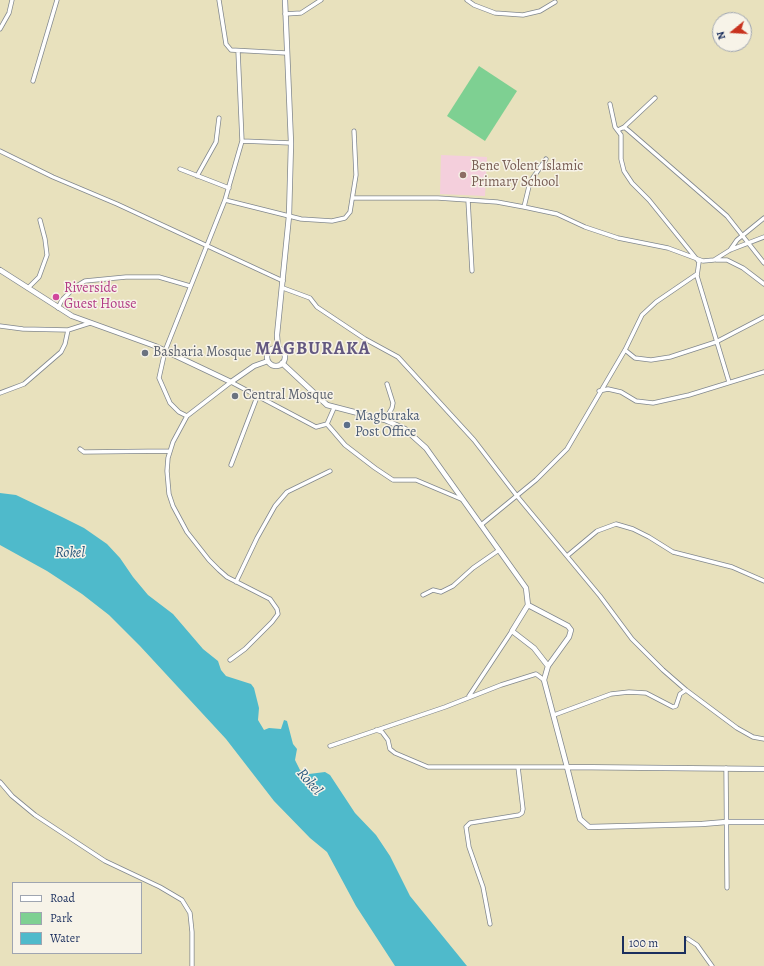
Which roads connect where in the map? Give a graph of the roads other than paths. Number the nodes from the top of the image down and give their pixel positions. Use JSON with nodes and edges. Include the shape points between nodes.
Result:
{"nodes":[{"id":1,"x":12,"y":0,"type":"edge"},
{"id":2,"x":57,"y":0,"type":"edge"},
{"id":3,"x":219,"y":0,"type":"edge"},
{"id":4,"x":285,"y":0,"type":"edge"},
{"id":5,"x":321,"y":0,"type":"edge"},
{"id":6,"x":467,"y":0,"type":"edge"},
{"id":7,"x":555,"y":2,"type":"dead end"},
{"id":8,"x":285,"y":14,"type":"junction"},
{"id":9,"x":0,"y":29,"type":"edge"},
{"id":10,"x":238,"y":51,"type":"junction"},
{"id":11,"x":286,"y":53,"type":"junction"},
{"id":12,"x":33,"y":81,"type":"dead end"},
{"id":13,"x":655,"y":98,"type":"dead end"},
{"id":14,"x":610,"y":104,"type":"dead end"},
{"id":15,"x":219,"y":118,"type":"dead end"},
{"id":16,"x":618,"y":130,"type":"junction"},
{"id":17,"x":354,"y":131,"type":"dead end"},
{"id":18,"x":242,"y":141,"type":"junction"},
{"id":19,"x":291,"y":143,"type":"junction"},
{"id":20,"x":0,"y":151,"type":"edge"},
{"id":21,"x":546,"y":159,"type":"dead end"},
{"id":22,"x":180,"y":169,"type":"dead end"},
{"id":23,"x":197,"y":176,"type":"junction"},
{"id":24,"x":229,"y":188,"type":"junction"},
{"id":25,"x":353,"y":198,"type":"junction"},
{"id":26,"x":225,"y":200,"type":"junction"},
{"id":27,"x":468,"y":200,"type":"junction"},
{"id":28,"x":524,"y":207,"type":"junction"},
{"id":29,"x":289,"y":216,"type":"junction"},
{"id":30,"x":764,"y":218,"type":"edge"},
{"id":31,"x":40,"y":220,"type":"dead end"},
{"id":32,"x":743,"y":235,"type":"junction"},
{"id":33,"x":764,"y":237,"type":"edge"},
{"id":34,"x":750,"y":244,"type":"junction"},
{"id":35,"x":208,"y":245,"type":"junction"},
{"id":36,"x":730,"y":250,"type":"junction"},
{"id":37,"x":697,"y":258,"type":"junction"},
{"id":38,"x":714,"y":260,"type":"junction"},
{"id":39,"x":764,"y":263,"type":"edge"},
{"id":40,"x":0,"y":270,"type":"edge"},
{"id":41,"x":472,"y":271,"type":"dead end"},
{"id":42,"x":697,"y":274,"type":"junction"},
{"id":43,"x":283,"y":280,"type":"junction"},
{"id":44,"x":764,"y":284,"type":"edge"},
{"id":45,"x":190,"y":286,"type":"junction"},
{"id":46,"x":28,"y":288,"type":"junction"},
{"id":47,"x":282,"y":288,"type":"junction"},
{"id":48,"x":58,"y":308,"type":"junction"},
{"id":49,"x":764,"y":317,"type":"edge"},
{"id":50,"x":90,"y":324,"type":"junction"},
{"id":51,"x":0,"y":326,"type":"edge"},
{"id":52,"x":68,"y":330,"type":"junction"},
{"id":53,"x":716,"y":342,"type":"junction"},
{"id":54,"x":278,"y":348,"type":"junction"},
{"id":55,"x":624,"y":350,"type":"junction"},
{"id":56,"x":165,"y":351,"type":"junction"},
{"id":57,"x":268,"y":361,"type":"junction"},
{"id":58,"x":282,"y":363,"type":"junction"},
{"id":59,"x":764,"y":372,"type":"edge"},
{"id":60,"x":231,"y":382,"type":"junction"},
{"id":61,"x":729,"y":382,"type":"junction"},
{"id":62,"x":24,"y":384,"type":"junction"},
{"id":63,"x":387,"y":384,"type":"dead end"},
{"id":64,"x":14,"y":390,"type":"dead end"},
{"id":65,"x":599,"y":391,"type":"junction"},
{"id":66,"x":0,"y":393,"type":"edge"},
{"id":67,"x":257,"y":397,"type":"junction"},
{"id":68,"x":334,"y":408,"type":"junction"},
{"id":69,"x":187,"y":416,"type":"junction"},
{"id":70,"x":385,"y":420,"type":"junction"},
{"id":71,"x":327,"y":424,"type":"junction"},
{"id":72,"x":80,"y":449,"type":"dead end"},
{"id":73,"x":170,"y":451,"type":"junction"},
{"id":74,"x":231,"y":465,"type":"dead end"},
{"id":75,"x":330,"y":471,"type":"dead end"},
{"id":76,"x":517,"y":496,"type":"junction"},
{"id":77,"x":461,"y":499,"type":"junction"},
{"id":78,"x":481,"y":525,"type":"junction"},
{"id":79,"x":499,"y":550,"type":"junction"},
{"id":80,"x":567,"y":556,"type":"junction"},
{"id":81,"x":764,"y":581,"type":"edge"},
{"id":82,"x":236,"y":582,"type":"junction"},
{"id":83,"x":423,"y":595,"type":"dead end"},
{"id":84,"x":528,"y":605,"type":"junction"},
{"id":85,"x":512,"y":630,"type":"junction"},
{"id":86,"x":230,"y":660,"type":"dead end"},
{"id":87,"x":548,"y":666,"type":"junction"},
{"id":88,"x":544,"y":680,"type":"junction"},
{"id":89,"x":686,"y":690,"type":"junction"},
{"id":90,"x":468,"y":697,"type":"junction"},
{"id":91,"x":554,"y":715,"type":"junction"},
{"id":92,"x":376,"y":730,"type":"junction"},
{"id":93,"x":764,"y":739,"type":"edge"},
{"id":94,"x":330,"y":746,"type":"dead end"},
{"id":95,"x":518,"y":767,"type":"junction"},
{"id":96,"x":567,"y":767,"type":"junction"},
{"id":97,"x":726,"y":768,"type":"junction"},
{"id":98,"x":764,"y":769,"type":"edge"},
{"id":99,"x":0,"y":782,"type":"edge"},
{"id":100,"x":726,"y":822,"type":"junction"},
{"id":101,"x":764,"y":822,"type":"edge"},
{"id":102,"x":727,"y":888,"type":"dead end"},
{"id":103,"x":490,"y":924,"type":"dead end"},
{"id":104,"x":688,"y":939,"type":"dead end"},
{"id":105,"x":192,"y":966,"type":"edge"},
{"id":106,"x":712,"y":966,"type":"edge"}],
"edges":[{"from":1,"to":9,"type":"street","via":[[9,13]]},
{"from":2,"to":12,"type":"street"},
{"from":3,"to":10,"type":"street","via":[[226,44],[231,50]]},
{"from":4,"to":8,"type":"street"},
{"from":5,"to":8,"type":"street","via":[[301,13]]},
{"from":6,"to":7,"type":"street","via":[[495,13],[523,15],[540,11]]},
{"from":8,"to":11,"type":"street"},
{"from":10,"to":11,"type":"street"},
{"from":10,"to":18,"type":"street"},
{"from":11,"to":19,"type":"street"},
{"from":13,"to":16,"type":"street","via":[[629,124]]},
{"from":14,"to":16,"type":"street"},
{"from":15,"to":23,"type":"street","via":[[216,142]]},
{"from":16,"to":32,"type":"street","via":[[624,127],[685,178],[727,216]]},
{"from":16,"to":37,"type":"street","via":[[621,135],[624,171]]},
{"from":17,"to":25,"type":"street","via":[[356,175]]},
{"from":18,"to":19,"type":"street"},
{"from":18,"to":24,"type":"street"},
{"from":19,"to":29,"type":"street"},
{"from":20,"to":35,"type":"street"},
{"from":21,"to":28,"type":"street","via":[[530,182]]},
{"from":22,"to":23,"type":"street"},
{"from":23,"to":24,"type":"street"},
{"from":24,"to":26,"type":"street"},
{"from":25,"to":27,"type":"street"},
{"from":25,"to":29,"type":"street","via":[[350,212],[345,218],[332,221]]},
{"from":26,"to":29,"type":"street"},
{"from":26,"to":35,"type":"street"},
{"from":27,"to":28,"type":"street"},
{"from":27,"to":41,"type":"street"},
{"from":28,"to":37,"type":"street","via":[[557,214],[618,238],[668,248]]},
{"from":29,"to":43,"type":"street"},
{"from":30,"to":32,"type":"street"},
{"from":31,"to":46,"type":"street","via":[[47,255],[39,277]]},
{"from":32,"to":34,"type":"street"},
{"from":32,"to":36,"type":"street"},
{"from":33,"to":34,"type":"street"},
{"from":34,"to":36,"type":"street"},
{"from":34,"to":39,"type":"street"},
{"from":35,"to":43,"type":"street"},
{"from":35,"to":45,"type":"street"},
{"from":36,"to":38,"type":"street"},
{"from":37,"to":38,"type":"street","via":[[703,262]]},
{"from":37,"to":42,"type":"street"},
{"from":38,"to":44,"type":"street","via":[[727,260]]},
{"from":40,"to":46,"type":"street"},
{"from":42,"to":53,"type":"street"},
{"from":42,"to":55,"type":"street","via":[[656,302],[642,315]]},
{"from":43,"to":47,"type":"street"},
{"from":45,"to":48,"type":"street","via":[[159,277],[85,281],[75,287]]},
{"from":45,"to":56,"type":"street"},
{"from":46,"to":48,"type":"street"},
{"from":47,"to":54,"type":"street"},
{"from":47,"to":76,"type":"street","via":[[310,298],[317,307],[365,339],[398,357],[474,440]]},
{"from":48,"to":50,"type":"street"},
{"from":49,"to":53,"type":"street"},
{"from":50,"to":52,"type":"street"},
{"from":50,"to":56,"type":"street","via":[[119,332]]},
{"from":51,"to":52,"type":"street"},
{"from":52,"to":62,"type":"street","via":[[61,352]]},
{"from":53,"to":55,"type":"street","via":[[652,360],[635,358]]},
{"from":53,"to":61,"type":"street"},
{"from":54,"to":57,"type":"street","via":[[268,352]]},
{"from":54,"to":58,"type":"street","via":[[284,354]]},
{"from":55,"to":65,"type":"street"},
{"from":56,"to":60,"type":"street"},
{"from":56,"to":69,"type":"street","via":[[160,382],[170,403]]},
{"from":57,"to":58,"type":"street","via":[[274,366]]},
{"from":57,"to":60,"type":"street","via":[[254,366]]},
{"from":58,"to":68,"type":"street","via":[[327,405]]},
{"from":59,"to":61,"type":"street"},
{"from":60,"to":67,"type":"street"},
{"from":60,"to":69,"type":"street"},
{"from":61,"to":65,"type":"street","via":[[653,403],[636,401],[608,389]]},
{"from":62,"to":64,"type":"street"},
{"from":62,"to":66,"type":"street"},
{"from":63,"to":70,"type":"street","via":[[393,403]]},
{"from":65,"to":76,"type":"street","via":[[567,449]]},
{"from":67,"to":71,"type":"street","via":[[316,427]]},
{"from":67,"to":74,"type":"street"},
{"from":68,"to":70,"type":"street"},
{"from":68,"to":71,"type":"street"},
{"from":69,"to":73,"type":"street"},
{"from":70,"to":77,"type":"street","via":[[405,429],[416,438],[439,465]]},
{"from":71,"to":77,"type":"street","via":[[345,445],[393,480],[416,480]]},
{"from":72,"to":73,"type":"street","via":[[84,452]]},
{"from":73,"to":82,"type":"street","via":[[167,471],[169,494],[180,520],[209,560]]},
{"from":75,"to":82,"type":"street","via":[[287,492],[279,501],[257,538]]},
{"from":76,"to":78,"type":"street"},
{"from":76,"to":80,"type":"street"},
{"from":77,"to":78,"type":"street"},
{"from":78,"to":79,"type":"street"},
{"from":79,"to":83,"type":"street","via":[[452,586],[441,592],[433,590]]},
{"from":79,"to":84,"type":"street","via":[[526,588]]},
{"from":80,"to":81,"type":"street","via":[[597,531],[616,524],[644,534],[673,552],[732,567]]},
{"from":80,"to":89,"type":"street","via":[[632,638],[662,670]]},
{"from":82,"to":86,"type":"street","via":[[270,599],[275,604],[278,614],[245,649]]},
{"from":84,"to":85,"type":"street"},
{"from":84,"to":87,"type":"street","via":[[571,630],[569,637]]},
{"from":85,"to":87,"type":"street","via":[[534,648]]},
{"from":85,"to":90,"type":"street"},
{"from":87,"to":88,"type":"street"},
{"from":88,"to":90,"type":"street","via":[[536,674]]},
{"from":88,"to":91,"type":"street"},
{"from":89,"to":91,"type":"street","via":[[680,694],[674,707],[646,693],[629,692],[611,694]]},
{"from":89,"to":93,"type":"street","via":[[737,728],[753,737]]},
{"from":90,"to":92,"type":"street"},
{"from":91,"to":96,"type":"street"},
{"from":92,"to":94,"type":"street"},
{"from":92,"to":95,"type":"street","via":[[382,732],[395,753],[428,767]]},
{"from":95,"to":96,"type":"street"},
{"from":95,"to":103,"type":"street","via":[[522,813],[476,821],[466,827],[469,847],[483,887]]},
{"from":96,"to":97,"type":"street"},
{"from":96,"to":100,"type":"street","via":[[580,819],[589,826]]},
{"from":97,"to":98,"type":"street"},
{"from":97,"to":100,"type":"street"},
{"from":99,"to":105,"type":"street","via":[[12,796],[35,814],[105,861],[182,900],[190,913]]},
{"from":100,"to":101,"type":"street"},
{"from":100,"to":102,"type":"street"},
{"from":104,"to":106,"type":"street"}]}
